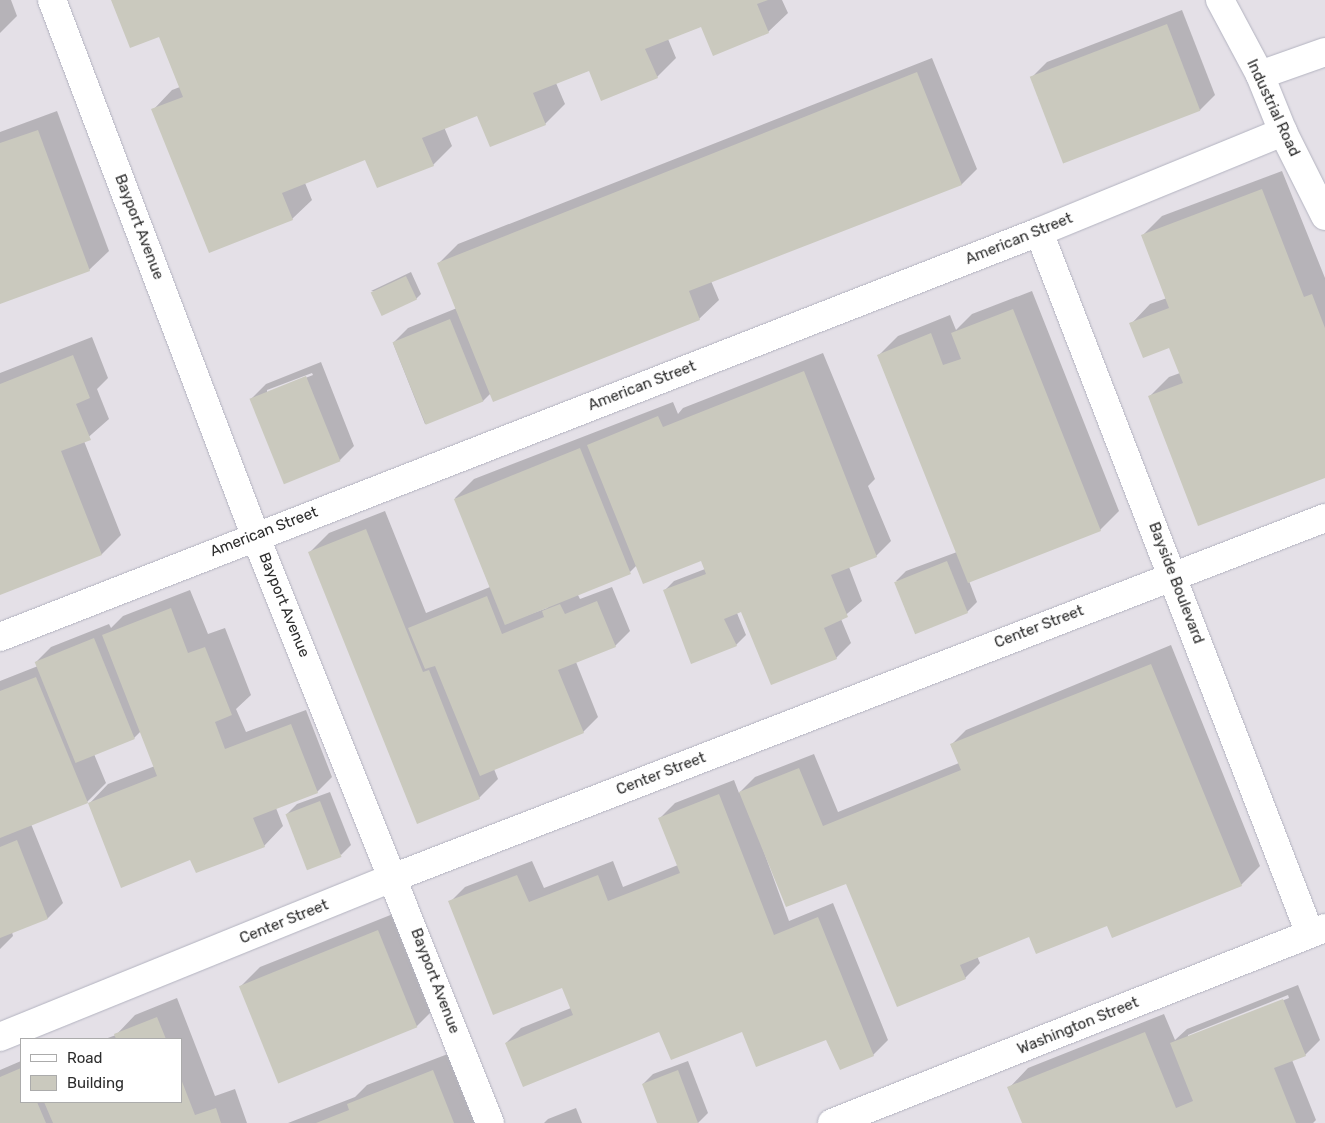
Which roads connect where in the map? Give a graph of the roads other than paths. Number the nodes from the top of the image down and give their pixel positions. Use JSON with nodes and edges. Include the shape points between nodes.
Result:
{"nodes":[{"id":1,"x":52,"y":0,"type":"edge"},
{"id":2,"x":1220,"y":0,"type":"edge"},
{"id":3,"x":1325,"y":52,"type":"edge"},
{"id":4,"x":1260,"y":75,"type":"junction"},
{"id":5,"x":1282,"y":132,"type":"junction"},
{"id":6,"x":1325,"y":216,"type":"edge"},
{"id":7,"x":1039,"y":232,"type":"junction"},
{"id":8,"x":1325,"y":518,"type":"edge"},
{"id":9,"x":255,"y":535,"type":"junction"},
{"id":10,"x":1173,"y":575,"type":"junction"},
{"id":11,"x":0,"y":637,"type":"edge"},
{"id":12,"x":395,"y":877,"type":"junction"},
{"id":13,"x":1318,"y":931,"type":"edge"},
{"id":14,"x":0,"y":1037,"type":"edge"},
{"id":15,"x":490,"y":1123,"type":"edge"},
{"id":16,"x":832,"y":1123,"type":"edge"}],
"edges":[{"from":1,"to":9,"type":"street","name":"Bayport Avenue"},
{"from":2,"to":4,"type":"street","name":"Industrial Road"},
{"from":3,"to":4,"type":"street"},
{"from":4,"to":5,"type":"street","name":"Industrial Road"},
{"from":5,"to":6,"type":"street","name":"Industrial Road"},
{"from":5,"to":7,"type":"street","name":"American Street"},
{"from":7,"to":9,"type":"street","name":"American Street"},
{"from":7,"to":10,"type":"street","name":"Bayside Boulevard"},
{"from":8,"to":10,"type":"street","name":"Center Street"},
{"from":9,"to":11,"type":"street","name":"American Street"},
{"from":9,"to":12,"type":"street","name":"Bayport Avenue"},
{"from":10,"to":12,"type":"street","name":"Center Street"},
{"from":10,"to":13,"type":"street","name":"Bayside Boulevard"},
{"from":12,"to":14,"type":"street","name":"Center Street"},
{"from":12,"to":15,"type":"street","name":"Bayport Avenue"},
{"from":13,"to":16,"type":"street","name":"Washington Street"}]}
